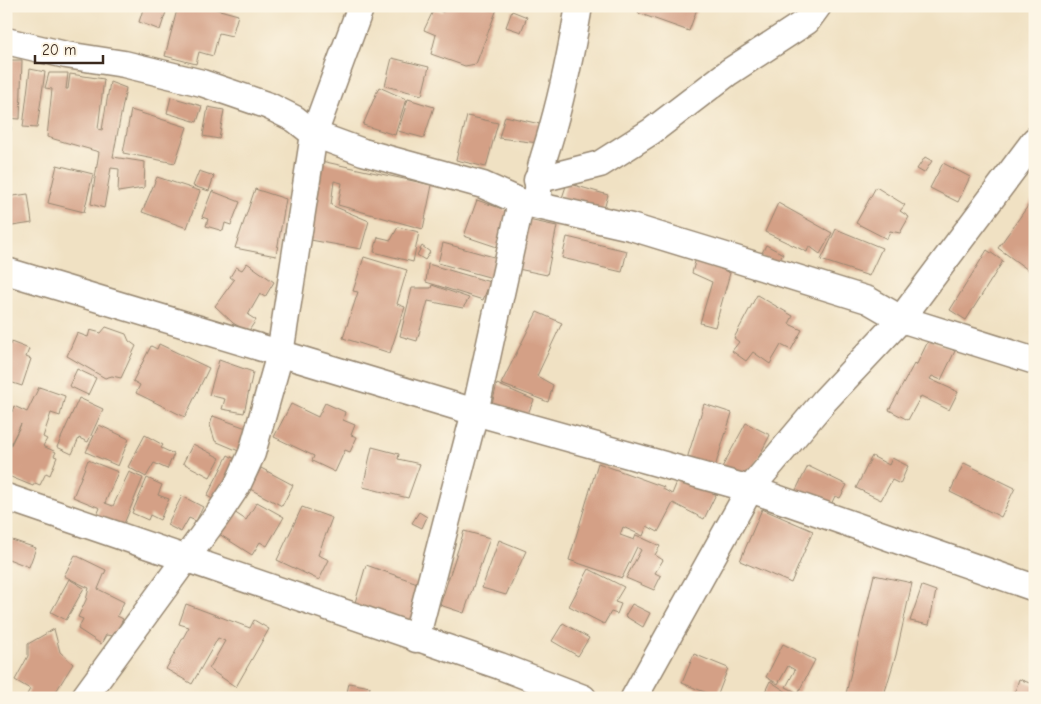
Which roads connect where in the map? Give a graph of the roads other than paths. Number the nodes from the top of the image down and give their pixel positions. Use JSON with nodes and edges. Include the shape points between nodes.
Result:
{"nodes":[{"id":1,"x":361,"y":6,"type":"edge"},
{"id":2,"x":579,"y":6,"type":"edge"},
{"id":3,"x":818,"y":6,"type":"edge"},
{"id":4,"x":6,"y":41,"type":"edge"},
{"id":5,"x":314,"y":134,"type":"junction"},
{"id":6,"x":1035,"y":140,"type":"edge"},
{"id":7,"x":532,"y":195,"type":"junction"},
{"id":8,"x":6,"y":271,"type":"edge"},
{"id":9,"x":901,"y":319,"type":"junction"},
{"id":10,"x":280,"y":354,"type":"junction"},
{"id":11,"x":1035,"y":361,"type":"edge"},
{"id":12,"x":475,"y":412,"type":"junction"},
{"id":13,"x":750,"y":489,"type":"junction"},
{"id":14,"x":6,"y":497,"type":"edge"},
{"id":15,"x":187,"y":558,"type":"junction"},
{"id":16,"x":1035,"y":588,"type":"edge"},
{"id":17,"x":416,"y":639,"type":"junction"},
{"id":18,"x":84,"y":698,"type":"edge"},
{"id":19,"x":584,"y":698,"type":"edge"},
{"id":20,"x":634,"y":698,"type":"edge"}],
"edges":[{"from":1,"to":5,"type":"street"},
{"from":2,"to":7,"type":"street","via":[[553,126]]},
{"from":3,"to":7,"type":"street","via":[[807,21],[729,72],[652,131],[600,164]]},
{"from":4,"to":5,"type":"street","via":[[202,83],[269,106],[295,119]]},
{"from":5,"to":7,"type":"street","via":[[382,158]]},
{"from":5,"to":10,"type":"street"},
{"from":6,"to":9,"type":"street"},
{"from":7,"to":9,"type":"street","via":[[859,297]]},
{"from":7,"to":12,"type":"street"},
{"from":8,"to":10,"type":"street"},
{"from":9,"to":11,"type":"street"},
{"from":9,"to":13,"type":"street","via":[[825,400]]},
{"from":10,"to":12,"type":"street"},
{"from":10,"to":15,"type":"street","via":[[252,454],[237,486]]},
{"from":12,"to":13,"type":"street"},
{"from":12,"to":17,"type":"street"},
{"from":13,"to":16,"type":"street"},
{"from":13,"to":20,"type":"street"},
{"from":14,"to":15,"type":"street"},
{"from":15,"to":17,"type":"street"},
{"from":15,"to":18,"type":"street"},
{"from":17,"to":19,"type":"street"}]}
